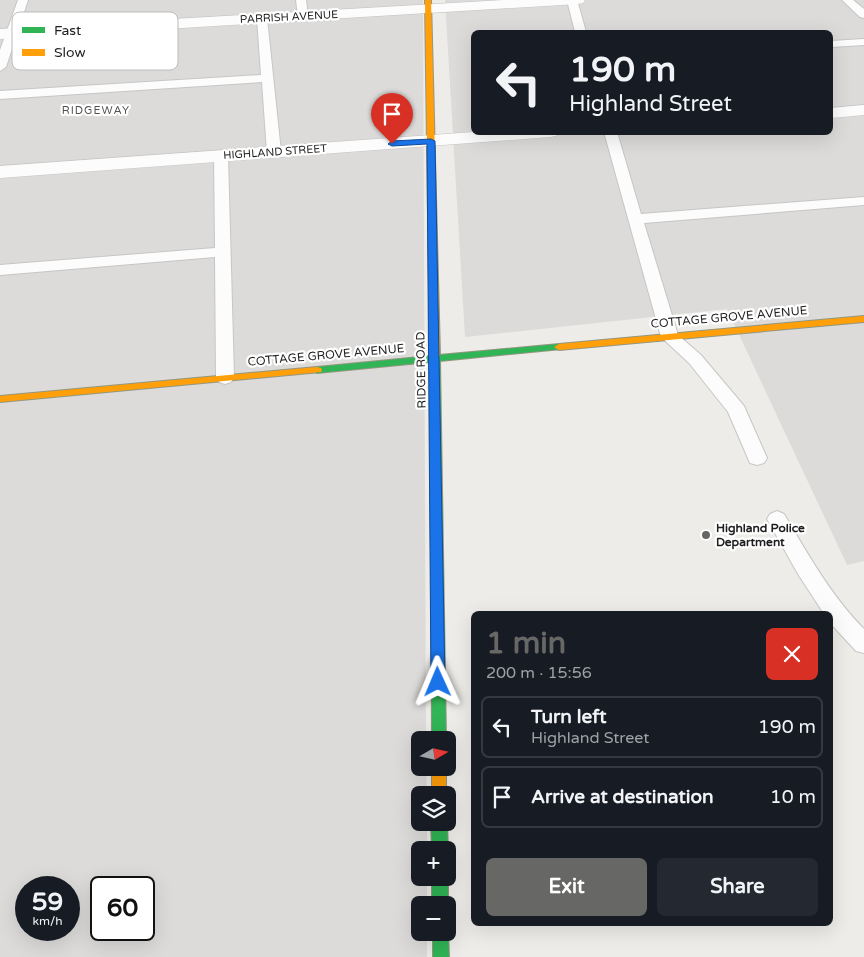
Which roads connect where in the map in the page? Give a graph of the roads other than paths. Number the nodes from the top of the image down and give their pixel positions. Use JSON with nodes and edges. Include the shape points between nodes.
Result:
{"nodes":[{"id":1,"x":23,"y":0,"type":"edge"},
{"id":2,"x":301,"y":0,"type":"edge"},
{"id":3,"x":572,"y":0,"type":"edge"},
{"id":4,"x":578,"y":0,"type":"edge"},
{"id":5,"x":847,"y":0,"type":"edge"},
{"id":6,"x":428,"y":4,"type":"edge"},
{"id":7,"x":17,"y":12,"type":"edge"},
{"id":8,"x":864,"y":15,"type":"edge"},
{"id":9,"x":303,"y":16,"type":"junction"},
{"id":10,"x":262,"y":18,"type":"junction"},
{"id":11,"x":12,"y":21,"type":"edge"},
{"id":12,"x":178,"y":23,"type":"edge"},
{"id":13,"x":580,"y":30,"type":"edge"},
{"id":14,"x":6,"y":33,"type":"edge"},
{"id":15,"x":864,"y":42,"type":"edge"},
{"id":16,"x":833,"y":44,"type":"edge"},
{"id":17,"x":0,"y":67,"type":"edge"},
{"id":18,"x":268,"y":78,"type":"junction"},
{"id":19,"x":0,"y":95,"type":"edge"},
{"id":20,"x":864,"y":110,"type":"edge"},
{"id":21,"x":833,"y":113,"type":"edge"},
{"id":22,"x":510,"y":135,"type":"edge"},
{"id":23,"x":611,"y":135,"type":"edge"},
{"id":24,"x":431,"y":141,"type":"junction"},
{"id":25,"x":274,"y":152,"type":"junction"},
{"id":26,"x":221,"y":156,"type":"junction"},
{"id":27,"x":0,"y":172,"type":"edge"},
{"id":28,"x":864,"y":201,"type":"edge"},
{"id":29,"x":635,"y":219,"type":"junction"},
{"id":30,"x":223,"y":252,"type":"junction"},
{"id":31,"x":0,"y":270,"type":"edge"},
{"id":32,"x":864,"y":319,"type":"edge"},
{"id":33,"x":670,"y":337,"type":"junction"},
{"id":34,"x":435,"y":358,"type":"junction"},
{"id":35,"x":225,"y":378,"type":"junction"},
{"id":36,"x":0,"y":399,"type":"edge"},
{"id":37,"x":757,"y":458,"type":"dead end"},
{"id":38,"x":777,"y":519,"type":"dead end"},
{"id":39,"x":864,"y":644,"type":"edge"},
{"id":40,"x":439,"y":731,"type":"edge"},
{"id":41,"x":440,"y":941,"type":"edge"},
{"id":42,"x":441,"y":957,"type":"edge"}],
"edges":[{"from":1,"to":7,"type":"lane"},
{"from":2,"to":9,"type":"lane"},
{"from":3,"to":4,"type":"street","name":"PARRISH AVENUE"},
{"from":3,"to":6,"type":"street","name":"PARRISH AVENUE"},
{"from":3,"to":13,"type":"lane"},
{"from":5,"to":8,"type":"lane"},
{"from":6,"to":9,"type":"street","name":"PARRISH AVENUE"},
{"from":6,"to":24,"type":"main road","name":"RIDGE ROAD"},
{"from":9,"to":10,"type":"street","name":"PARRISH AVENUE"},
{"from":10,"to":12,"type":"street","name":"PARRISH AVENUE"},
{"from":10,"to":18,"type":"lane"},
{"from":11,"to":14,"type":"lane"},
{"from":14,"to":17,"type":"lane"},
{"from":15,"to":16,"type":"lane"},
{"from":18,"to":19,"type":"lane"},
{"from":18,"to":25,"type":"lane"},
{"from":20,"to":21,"type":"street"},
{"from":22,"to":24,"type":"street","name":"HIGHLAND STREET"},
{"from":23,"to":29,"type":"lane"},
{"from":24,"to":25,"type":"street","name":"HIGHLAND STREET"},
{"from":24,"to":34,"type":"main road","name":"RIDGE ROAD"},
{"from":25,"to":26,"type":"street","name":"HIGHLAND STREET"},
{"from":26,"to":27,"type":"street","name":"HIGHLAND STREET"},
{"from":26,"to":30,"type":"lane"},
{"from":28,"to":29,"type":"lane"},
{"from":29,"to":33,"type":"lane"},
{"from":30,"to":31,"type":"lane"},
{"from":30,"to":35,"type":"lane"},
{"from":32,"to":33,"type":"main road","name":"COTTAGE GROVE AVENUE"},
{"from":33,"to":34,"type":"main road","name":"COTTAGE GROVE AVENUE"},
{"from":33,"to":37,"type":"lane","via":[[695,359],[738,410]]},
{"from":34,"to":35,"type":"main road","name":"COTTAGE GROVE AVENUE"},
{"from":34,"to":40,"type":"main road","name":"RIDGE ROAD"},
{"from":35,"to":36,"type":"main road","name":"COTTAGE GROVE AVENUE"},
{"from":38,"to":39,"type":"lane","via":[[825,600]]},
{"from":41,"to":42,"type":"main road"}]}
